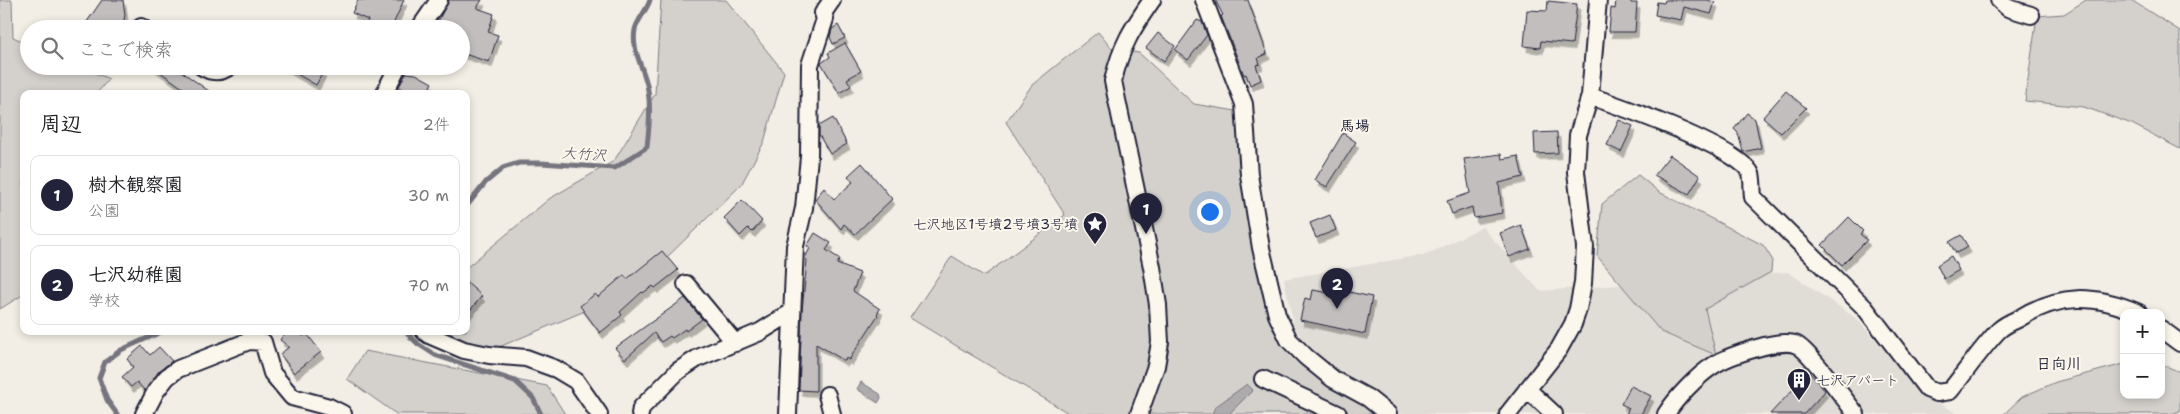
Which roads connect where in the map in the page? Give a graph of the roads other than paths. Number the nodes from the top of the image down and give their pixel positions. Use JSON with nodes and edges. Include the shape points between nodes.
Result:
{"nodes":[{"id":1,"x":439,"y":0,"type":"edge"},
{"id":2,"x":832,"y":0,"type":"edge"},
{"id":3,"x":1152,"y":0,"type":"edge"},
{"id":4,"x":1204,"y":0,"type":"edge"},
{"id":5,"x":1598,"y":0,"type":"edge"},
{"id":6,"x":1999,"y":0,"type":"edge"},
{"id":7,"x":2031,"y":15,"type":"dead end"},
{"id":8,"x":425,"y":20,"type":"edge"},
{"id":9,"x":391,"y":75,"type":"edge"},
{"id":10,"x":385,"y":90,"type":"edge"},
{"id":11,"x":1590,"y":96,"type":"junction"},
{"id":12,"x":686,"y":284,"type":"dead end"},
{"id":13,"x":2128,"y":309,"type":"edge"},
{"id":14,"x":792,"y":312,"type":"junction"},
{"id":15,"x":429,"y":335,"type":"edge"},
{"id":16,"x":268,"y":337,"type":"edge"},
{"id":17,"x":734,"y":343,"type":"junction"},
{"id":18,"x":1264,"y":379,"type":"dead end"},
{"id":19,"x":1527,"y":389,"type":"junction"},
{"id":20,"x":827,"y":395,"type":"dead end"},
{"id":21,"x":144,"y":414,"type":"edge"},
{"id":22,"x":343,"y":414,"type":"edge"},
{"id":23,"x":599,"y":414,"type":"edge"},
{"id":24,"x":640,"y":414,"type":"edge"},
{"id":25,"x":788,"y":414,"type":"edge"},
{"id":26,"x":832,"y":414,"type":"edge"},
{"id":27,"x":1139,"y":414,"type":"edge"},
{"id":28,"x":1338,"y":414,"type":"edge"},
{"id":29,"x":1388,"y":414,"type":"edge"},
{"id":30,"x":1508,"y":414,"type":"edge"},
{"id":31,"x":1554,"y":414,"type":"edge"},
{"id":32,"x":1666,"y":414,"type":"edge"},
{"id":33,"x":1856,"y":414,"type":"edge"}],
"edges":[{"from":1,"to":8,"type":"street"},
{"from":2,"to":14,"type":"street","via":[[823,13],[825,19],[810,65],[809,157],[804,208],[795,246]]},
{"from":3,"to":27,"type":"street","via":[[1128,36],[1113,81],[1158,305],[1160,342],[1156,366]]},
{"from":4,"to":29,"type":"street","via":[[1244,104],[1249,175],[1261,248],[1277,315],[1289,340],[1306,357]]},
{"from":5,"to":11,"type":"street"},
{"from":6,"to":7,"type":"street","via":[[2008,8]]},
{"from":9,"to":10,"type":"street"},
{"from":11,"to":13,"type":"street","via":[[1676,127],[1742,163],[1751,174],[1753,197],[1864,308],[1927,389],[1937,393],[1950,391],[2000,330],[2027,313],[2066,299],[2090,299]]},
{"from":11,"to":19,"type":"street","via":[[1578,135],[1576,172],[1584,248],[1578,309],[1558,349]]},
{"from":12,"to":17,"type":"street"},
{"from":14,"to":17,"type":"street","via":[[760,332]]},
{"from":14,"to":25,"type":"street"},
{"from":15,"to":23,"type":"street","via":[[464,350],[526,358],[556,369],[576,381]]},
{"from":16,"to":21,"type":"street","via":[[248,341],[178,369],[156,391]]},
{"from":16,"to":22,"type":"street","via":[[272,373],[292,397]]},
{"from":17,"to":24,"type":"street","via":[[698,358],[678,371],[641,408]]},
{"from":18,"to":28,"type":"street"},
{"from":19,"to":30,"type":"street"},
{"from":19,"to":31,"type":"street"},
{"from":20,"to":26,"type":"street"},
{"from":32,"to":33,"type":"street","via":[[1683,392],[1714,365],[1761,346],[1786,342],[1798,345]]}]}
